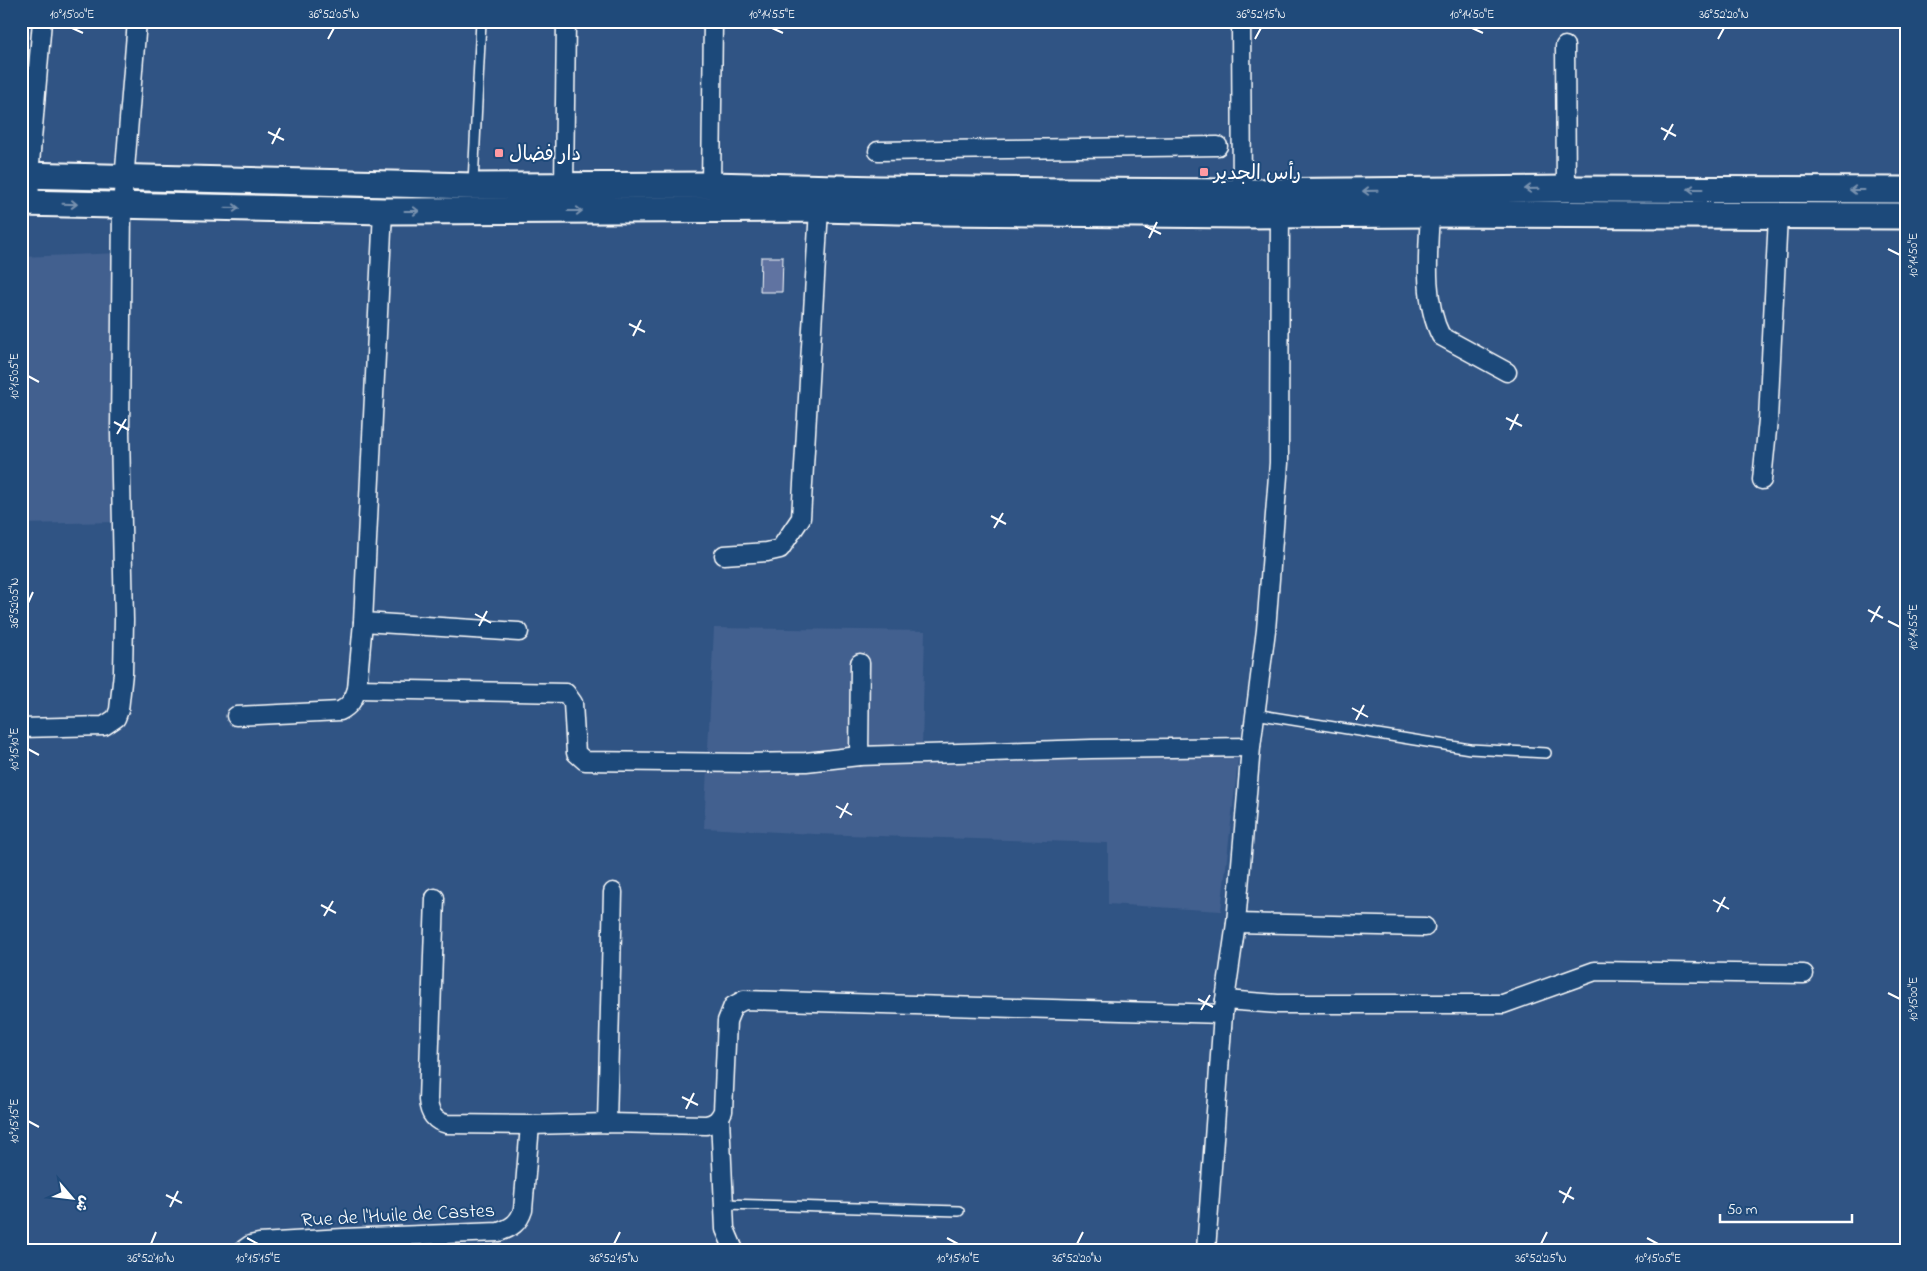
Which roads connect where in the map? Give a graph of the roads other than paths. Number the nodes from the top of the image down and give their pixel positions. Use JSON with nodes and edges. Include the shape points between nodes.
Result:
{"nodes":[{"id":1,"x":42,"y":21,"type":"edge"},
{"id":2,"x":137,"y":21,"type":"edge"},
{"id":3,"x":481,"y":21,"type":"edge"},
{"id":4,"x":566,"y":21,"type":"edge"},
{"id":5,"x":713,"y":21,"type":"edge"},
{"id":6,"x":1241,"y":21,"type":"edge"},
{"id":7,"x":1565,"y":46,"type":"dead end"},
{"id":8,"x":1218,"y":146,"type":"dead end"},
{"id":9,"x":878,"y":151,"type":"dead end"},
{"id":10,"x":25,"y":175,"type":"edge"},
{"id":11,"x":124,"y":178,"type":"junction"},
{"id":12,"x":711,"y":185,"type":"junction"},
{"id":13,"x":473,"y":186,"type":"junction"},
{"id":14,"x":564,"y":186,"type":"junction"},
{"id":15,"x":1566,"y":189,"type":"junction"},
{"id":16,"x":1906,"y":190,"type":"edge"},
{"id":17,"x":26,"y":203,"type":"edge"},
{"id":18,"x":1280,"y":203,"type":"junction"},
{"id":19,"x":1242,"y":204,"type":"junction"},
{"id":20,"x":122,"y":206,"type":"junction"},
{"id":21,"x":819,"y":209,"type":"junction"},
{"id":22,"x":383,"y":211,"type":"junction"},
{"id":23,"x":1430,"y":214,"type":"junction"},
{"id":24,"x":1778,"y":216,"type":"junction"},
{"id":25,"x":1906,"y":216,"type":"edge"},
{"id":26,"x":1507,"y":372,"type":"dead end"},
{"id":27,"x":1762,"y":480,"type":"dead end"},
{"id":28,"x":724,"y":555,"type":"dead end"},
{"id":29,"x":363,"y":622,"type":"junction"},
{"id":30,"x":520,"y":632,"type":"dead end"},
{"id":31,"x":860,"y":663,"type":"dead end"},
{"id":32,"x":357,"y":689,"type":"junction"},
{"id":33,"x":1255,"y":714,"type":"junction"},
{"id":34,"x":236,"y":716,"type":"dead end"},
{"id":35,"x":21,"y":728,"type":"edge"},
{"id":36,"x":1251,"y":747,"type":"junction"},
{"id":37,"x":1546,"y":752,"type":"dead end"},
{"id":38,"x":859,"y":756,"type":"junction"},
{"id":39,"x":613,"y":892,"type":"dead end"},
{"id":40,"x":435,"y":898,"type":"dead end"},
{"id":41,"x":1236,"y":923,"type":"junction"},
{"id":42,"x":1425,"y":927,"type":"dead end"},
{"id":43,"x":1804,"y":974,"type":"dead end"},
{"id":44,"x":1224,"y":1007,"type":"junction"},
{"id":45,"x":720,"y":1118,"type":"junction"},
{"id":46,"x":607,"y":1123,"type":"junction"},
{"id":47,"x":530,"y":1125,"type":"junction"},
{"id":48,"x":724,"y":1204,"type":"junction"},
{"id":49,"x":959,"y":1211,"type":"dead end"},
{"id":50,"x":243,"y":1250,"type":"edge"},
{"id":51,"x":734,"y":1250,"type":"edge"},
{"id":52,"x":1206,"y":1250,"type":"edge"}],
"edges":[{"from":1,"to":10,"type":"street"},
{"from":2,"to":11,"type":"street"},
{"from":3,"to":13,"type":"lane"},
{"from":4,"to":14,"type":"street"},
{"from":5,"to":12,"type":"street"},
{"from":6,"to":19,"type":"street"},
{"from":7,"to":15,"type":"street"},
{"from":8,"to":9,"type":"street"},
{"from":10,"to":11,"type":"main road"},
{"from":10,"to":17,"type":"street"},
{"from":11,"to":13,"type":"main road"},
{"from":11,"to":20,"type":"street"},
{"from":12,"to":14,"type":"main road"},
{"from":12,"to":19,"type":"main road"},
{"from":13,"to":14,"type":"main road"},
{"from":16,"to":15,"type":"main road","one_way":true},
{"from":15,"to":18,"type":"main road","one_way":true},
{"from":17,"to":20,"type":"main road","one_way":true},
{"from":18,"to":19,"type":"main road"},
{"from":18,"to":23,"type":"main road"},
{"from":18,"to":33,"type":"street","via":[[1279,463],[1266,630]]},
{"from":19,"to":21,"type":"main road","via":[[936,212]]},
{"from":20,"to":22,"type":"main road","one_way":true},
{"from":20,"to":35,"type":"street","via":[[120,432],[124,620],[119,710],[116,718],[104,726]]},
{"from":22,"to":21,"type":"main road","one_way":true},
{"from":21,"to":28,"type":"street","via":[[801,518],[780,549]]},
{"from":22,"to":29,"type":"street"},
{"from":23,"to":24,"type":"main road"},
{"from":23,"to":26,"type":"street","via":[[1430,293],[1437,328],[1441,336]]},
{"from":24,"to":25,"type":"main road"},
{"from":24,"to":27,"type":"street"},
{"from":29,"to":30,"type":"street"},
{"from":29,"to":32,"type":"street"},
{"from":31,"to":38,"type":"street"},
{"from":32,"to":34,"type":"street","via":[[348,707],[340,711]]},
{"from":32,"to":38,"type":"street","via":[[566,693],[574,703],[576,753],[584,761],[758,763]]},
{"from":33,"to":36,"type":"street"},
{"from":33,"to":37,"type":"lane","via":[[1470,749]]},
{"from":36,"to":38,"type":"street"},
{"from":36,"to":41,"type":"street"},
{"from":39,"to":46,"type":"street"},
{"from":40,"to":47,"type":"street","via":[[429,1111],[439,1123]]},
{"from":41,"to":42,"type":"street"},
{"from":41,"to":44,"type":"street"},
{"from":43,"to":44,"type":"street","via":[[1595,971],[1503,1004]]},
{"from":44,"to":45,"type":"street","via":[[744,1000],[733,1006],[727,1021]]},
{"from":44,"to":52,"type":"street"},
{"from":45,"to":46,"type":"street","via":[[706,1125]]},
{"from":45,"to":48,"type":"street"},
{"from":46,"to":47,"type":"street"},
{"from":47,"to":50,"type":"street","name":"Rue de l'Huile de Castes","via":[[523,1210],[517,1222],[505,1230],[259,1243]]},
{"from":48,"to":49,"type":"lane"},
{"from":48,"to":51,"type":"street","via":[[725,1229]]}]}
